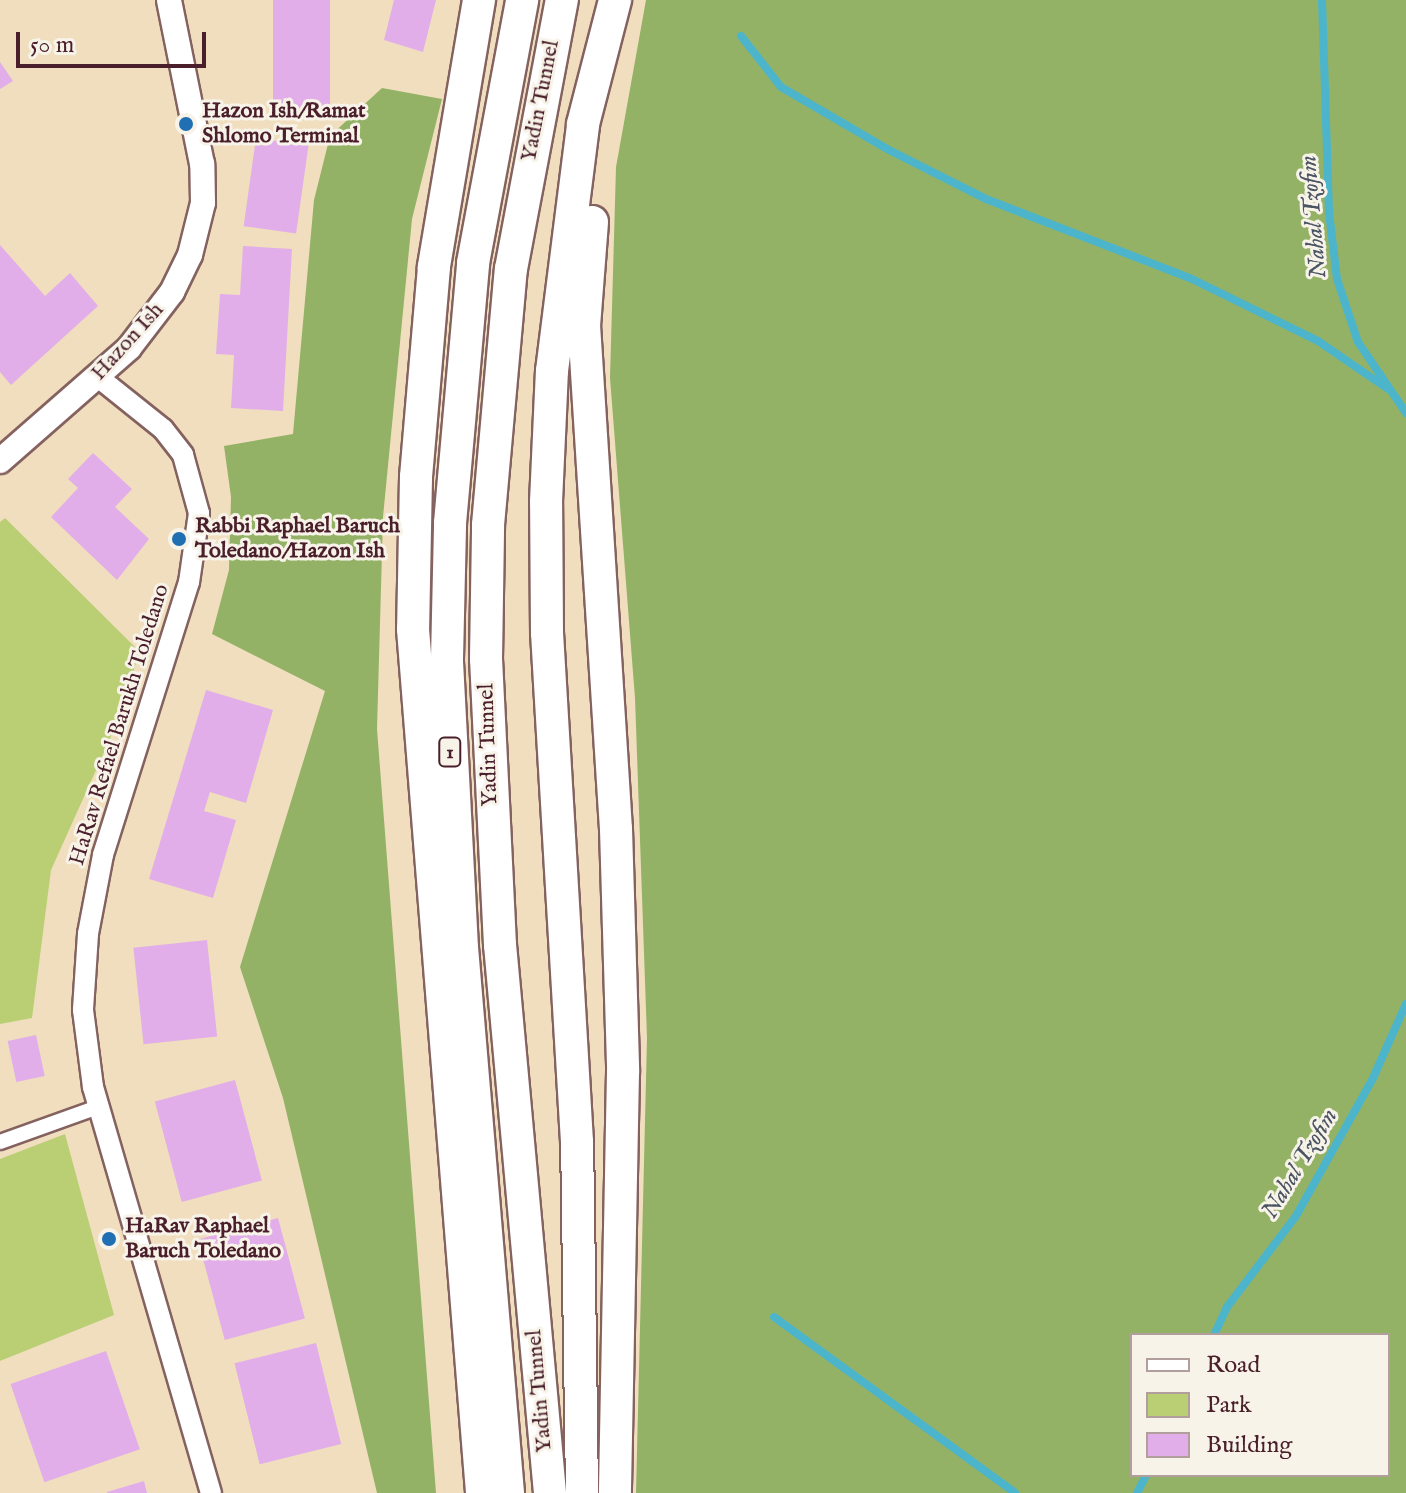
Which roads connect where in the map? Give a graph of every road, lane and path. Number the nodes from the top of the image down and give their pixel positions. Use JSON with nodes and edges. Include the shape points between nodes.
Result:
{"nodes":[{"id":1,"x":169,"y":0,"type":"edge"},
{"id":2,"x":479,"y":0,"type":"edge"},
{"id":3,"x":522,"y":0,"type":"edge"},
{"id":4,"x":562,"y":0,"type":"edge"},
{"id":5,"x":617,"y":0,"type":"edge"},
{"id":6,"x":98,"y":377,"type":"junction"},
{"id":7,"x":0,"y":461,"type":"edge"},
{"id":8,"x":98,"y":1107,"type":"junction"},
{"id":9,"x":0,"y":1142,"type":"edge"},
{"id":10,"x":211,"y":1493,"type":"edge"},
{"id":11,"x":482,"y":1493,"type":"edge"},
{"id":12,"x":508,"y":1493,"type":"edge"},
{"id":13,"x":550,"y":1493,"type":"edge"},
{"id":14,"x":582,"y":1493,"type":"edge"},
{"id":15,"x":615,"y":1493,"type":"edge"}],
"edges":[{"from":1,"to":6,"type":"street","name":"Hazon Ish","via":[[200,149],[200,221],[172,292]]},
{"from":2,"to":11,"type":"highway","via":[[434,267],[416,477],[413,629]]},
{"from":3,"to":12,"type":"highway","name":"Yadin Tunnel","number":"1","via":[[493,137],[466,320],[450,523],[447,659],[460,919]]},
{"from":4,"to":13,"type":"highway","name":"Yadin Tunnel","number":"1","via":[[511,269],[489,510],[486,659],[500,945]]},
{"from":5,"to":14,"type":"highway","via":[[583,124],[552,371],[546,502],[547,633],[577,1142]]},
{"from":5,"to":15,"type":"highway","via":[[584,325],[621,969],[622,1282]]},
{"from":6,"to":7,"type":"street","name":"Hazon Ish"},
{"from":6,"to":8,"type":"street","name":"HaRav Refael Barukh Toledano","via":[[163,429],[183,455],[199,513],[189,582],[128,765],[94,895],[83,1010]]},
{"from":8,"to":9,"type":"street"},
{"from":8,"to":10,"type":"street","name":"HaRav Refael Barukh Toledano"}]}
